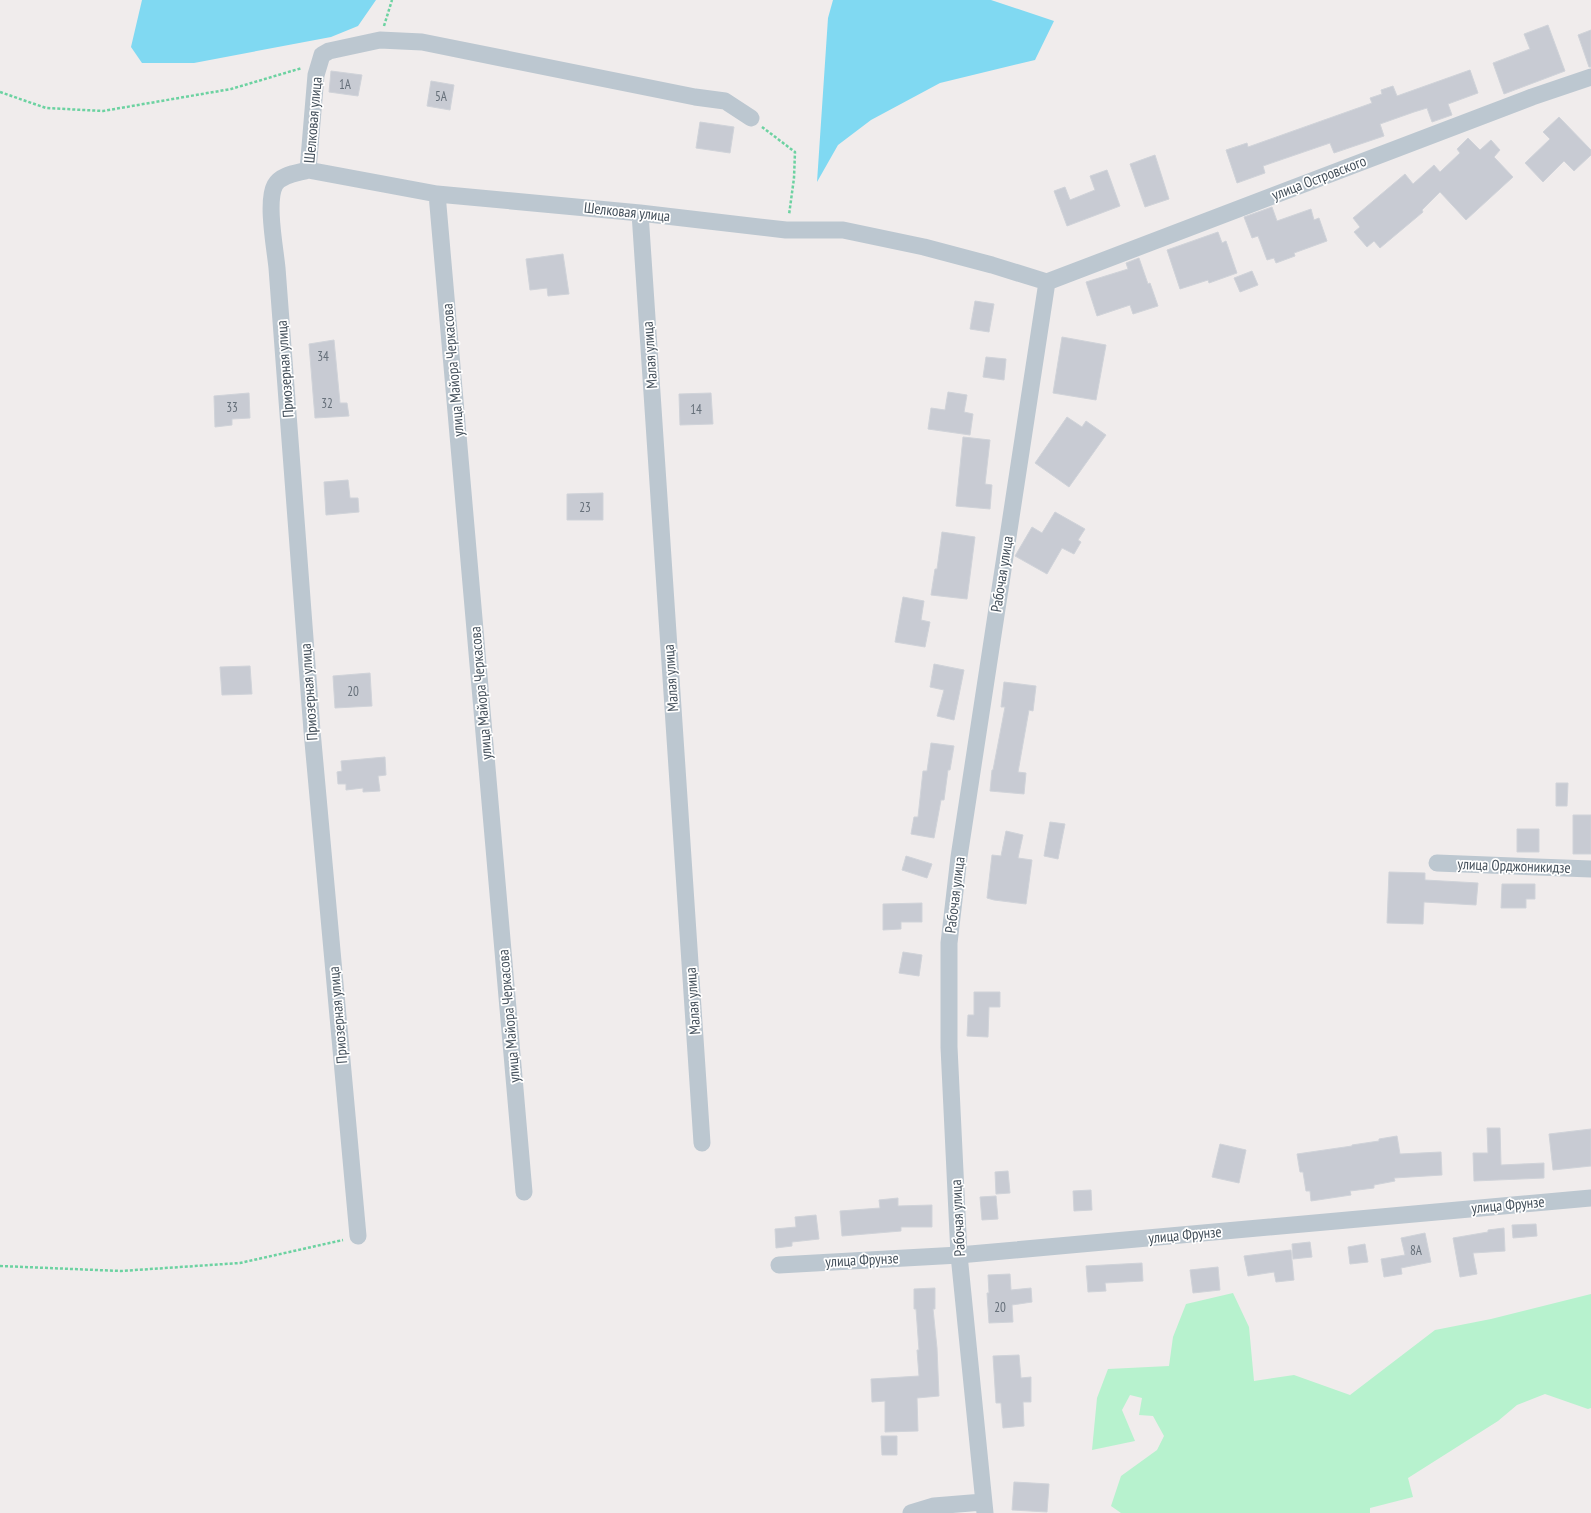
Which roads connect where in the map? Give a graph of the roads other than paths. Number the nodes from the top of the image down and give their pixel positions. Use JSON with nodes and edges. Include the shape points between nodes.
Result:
{"nodes":[{"id":1,"x":1591,"y":77,"type":"edge"},
{"id":2,"x":750,"y":118,"type":"road end"},
{"id":3,"x":308,"y":170,"type":"junction"},
{"id":4,"x":437,"y":194,"type":"junction"},
{"id":5,"x":640,"y":212,"type":"junction"},
{"id":6,"x":1047,"y":282,"type":"junction"},
{"id":7,"x":1437,"y":863,"type":"dead end"},
{"id":8,"x":1591,"y":869,"type":"edge"},
{"id":9,"x":702,"y":1143,"type":"dead end"},
{"id":10,"x":524,"y":1192,"type":"dead end"},
{"id":11,"x":1591,"y":1198,"type":"edge"},
{"id":12,"x":358,"y":1236,"type":"road end"},
{"id":13,"x":959,"y":1255,"type":"junction"},
{"id":14,"x":779,"y":1265,"type":"dead end"},
{"id":15,"x":984,"y":1508,"type":"edge"},
{"id":16,"x":933,"y":1510,"type":"edge"},
{"id":17,"x":911,"y":1513,"type":"edge"}],
"edges":[{"from":1,"to":6,"type":"street","name":"улица Островского"},
{"from":2,"to":3,"type":"street","name":"Шелковая улица","via":[[725,101],[422,42],[380,40],[329,51],[322,55],[316,75]]},
{"from":3,"to":4,"type":"street","name":"Шелковая улица"},
{"from":3,"to":12,"type":"street","name":"Приозерная улица","via":[[285,176],[275,184],[270,199],[312,731]]},
{"from":4,"to":5,"type":"street","name":"Шелковая улица"},
{"from":4,"to":10,"type":"street","name":"улица Майора Черкасова"},
{"from":5,"to":6,"type":"street","name":"Шелковая улица","via":[[786,230],[843,230],[939,251]]},
{"from":5,"to":9,"type":"street","name":"Малая улица"},
{"from":6,"to":13,"type":"street","name":"Рабочая улица","via":[[948,943],[949,1047]]},
{"from":7,"to":8,"type":"street","name":"улица Орджоникидзе"},
{"from":11,"to":13,"type":"street","name":"улица Фрунзе"},
{"from":13,"to":14,"type":"street","name":"улица Фрунзе"},
{"from":13,"to":15,"type":"street","name":"Рабочая улица"},
{"from":15,"to":16,"type":"street"},
{"from":16,"to":17,"type":"street"}]}
